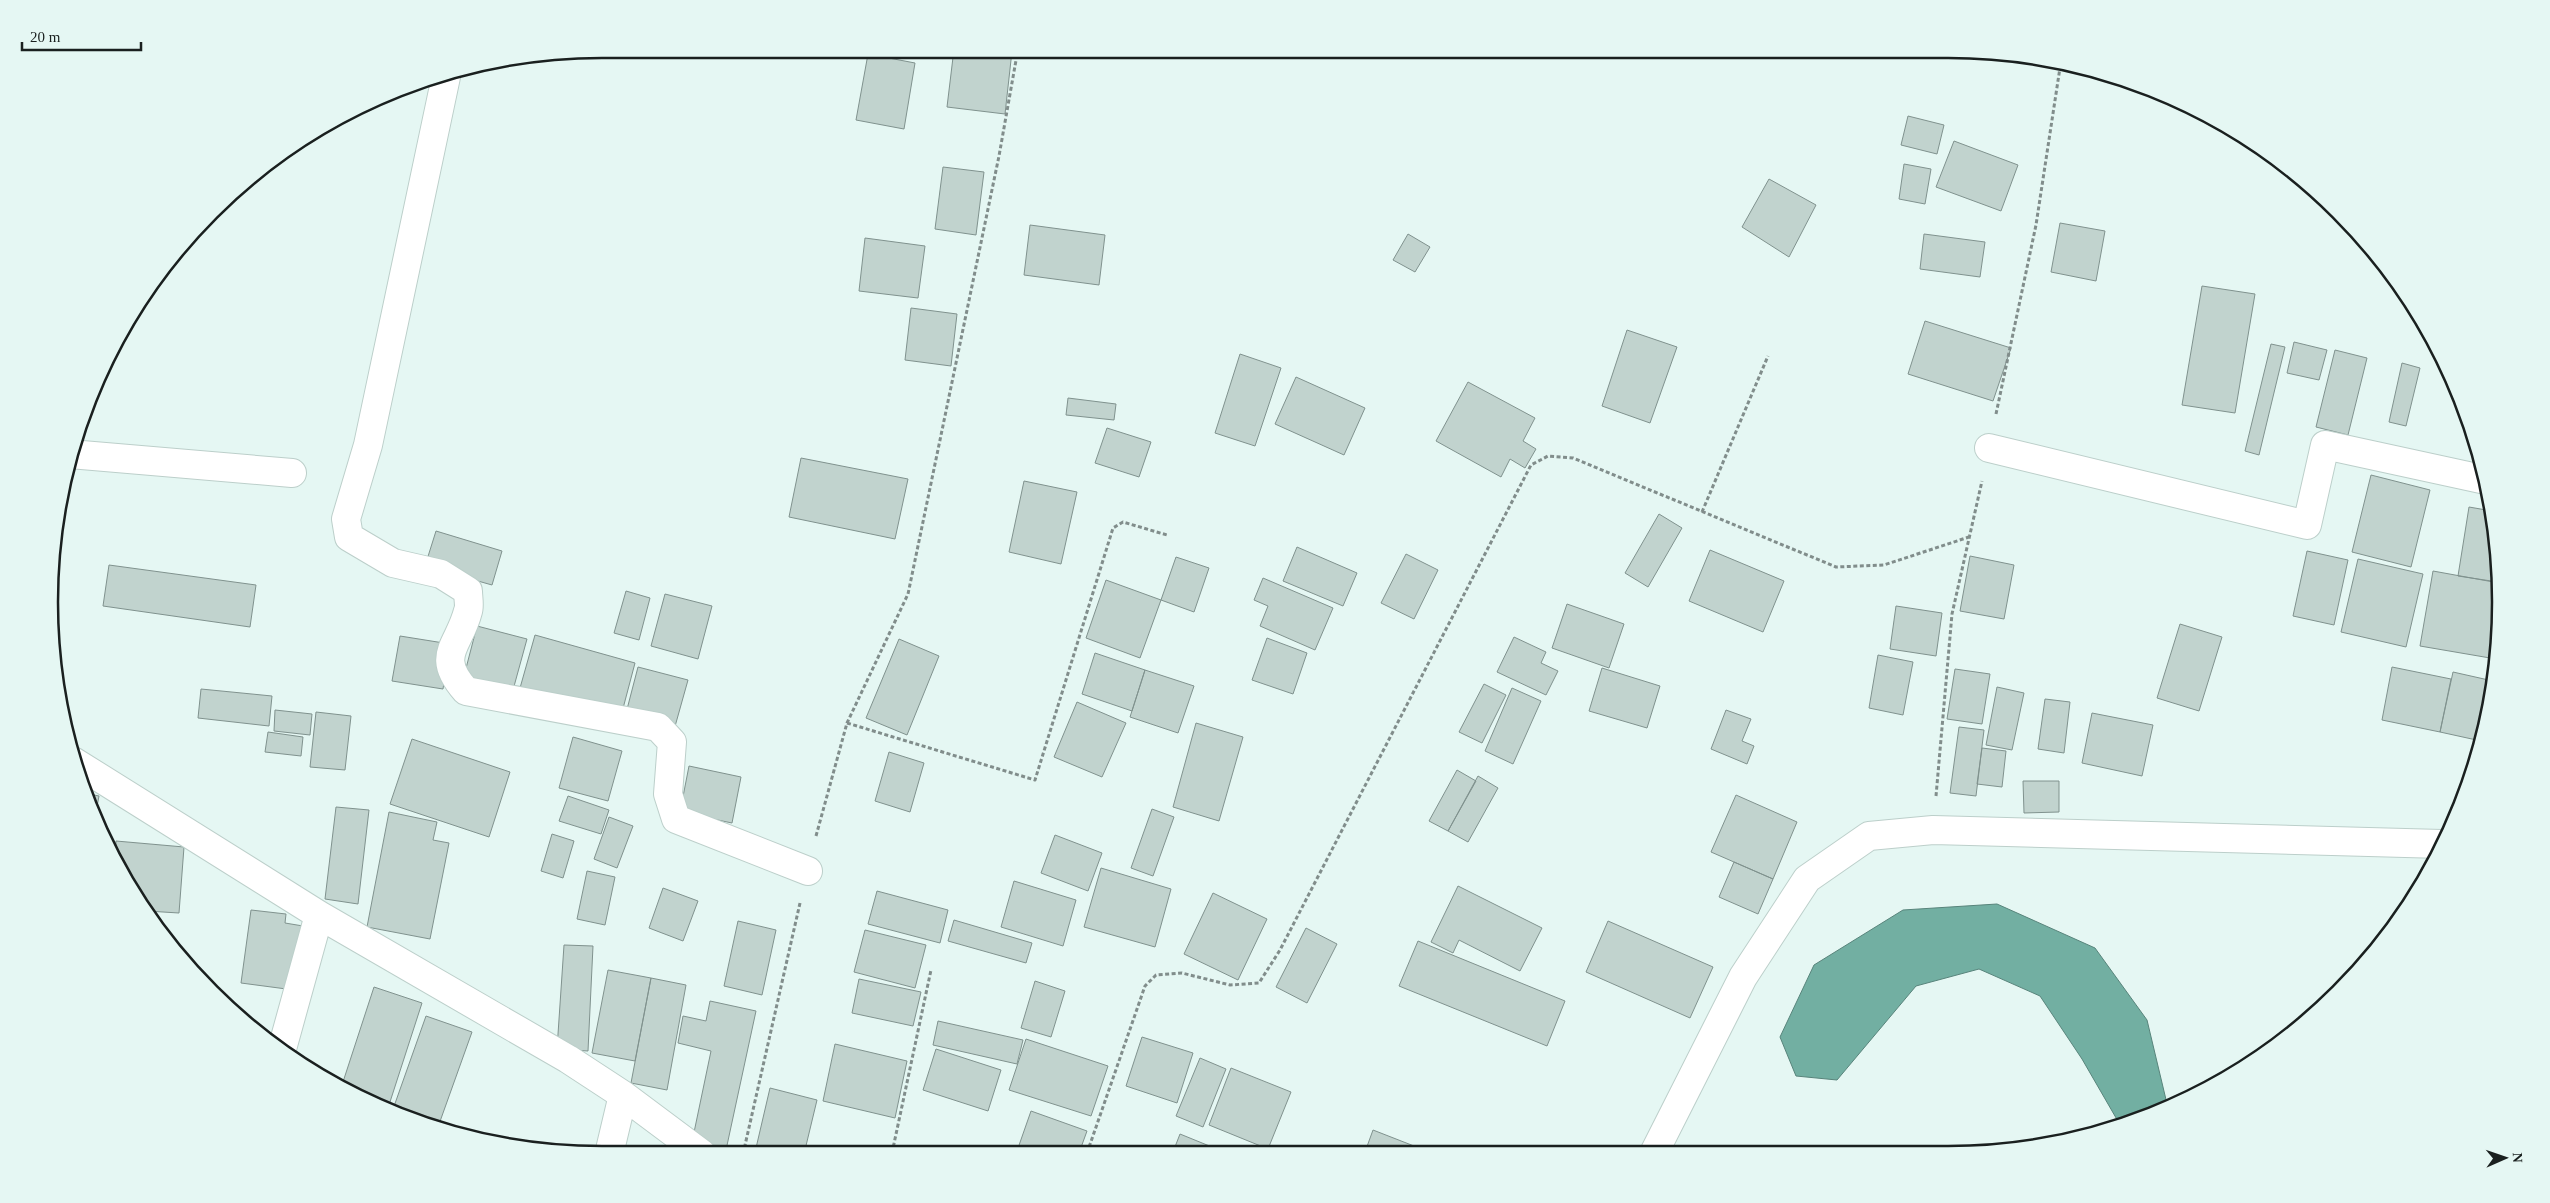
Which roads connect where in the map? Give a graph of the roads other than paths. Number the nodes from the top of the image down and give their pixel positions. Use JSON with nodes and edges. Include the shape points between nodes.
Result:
{"nodes":[{"id":1,"x":445,"y":81,"type":"edge"},
{"id":2,"x":1989,"y":448,"type":"dead end"},
{"id":3,"x":78,"y":455,"type":"edge"},
{"id":4,"x":292,"y":473,"type":"dead end"},
{"id":5,"x":2478,"y":478,"type":"edge"},
{"id":6,"x":84,"y":768,"type":"edge"},
{"id":7,"x":2435,"y":844,"type":"edge"},
{"id":8,"x":808,"y":871,"type":"road end"},
{"id":9,"x":319,"y":915,"type":"junction"},
{"id":10,"x":284,"y":1043,"type":"edge"},
{"id":11,"x":624,"y":1096,"type":"junction"},
{"id":12,"x":611,"y":1146,"type":"edge"},
{"id":13,"x":691,"y":1146,"type":"edge"},
{"id":14,"x":1659,"y":1146,"type":"edge"}],
"edges":[{"from":1,"to":8,"type":"street","via":[[368,444],[346,519],[349,537],[393,563],[441,574],[468,591],[469,610],[449,653],[453,676],[466,690],[658,727],[672,742],[668,794],[676,819]]},
{"from":2,"to":5,"type":"street","via":[[2306,525],[2325,445]]},
{"from":3,"to":4,"type":"street"},
{"from":6,"to":9,"type":"street"},
{"from":7,"to":14,"type":"street","via":[[1933,830],[1869,836],[1807,879],[1744,977]]},
{"from":9,"to":10,"type":"street"},
{"from":9,"to":11,"type":"street","via":[[568,1058]]},
{"from":11,"to":12,"type":"street"},
{"from":11,"to":13,"type":"street"}]}
